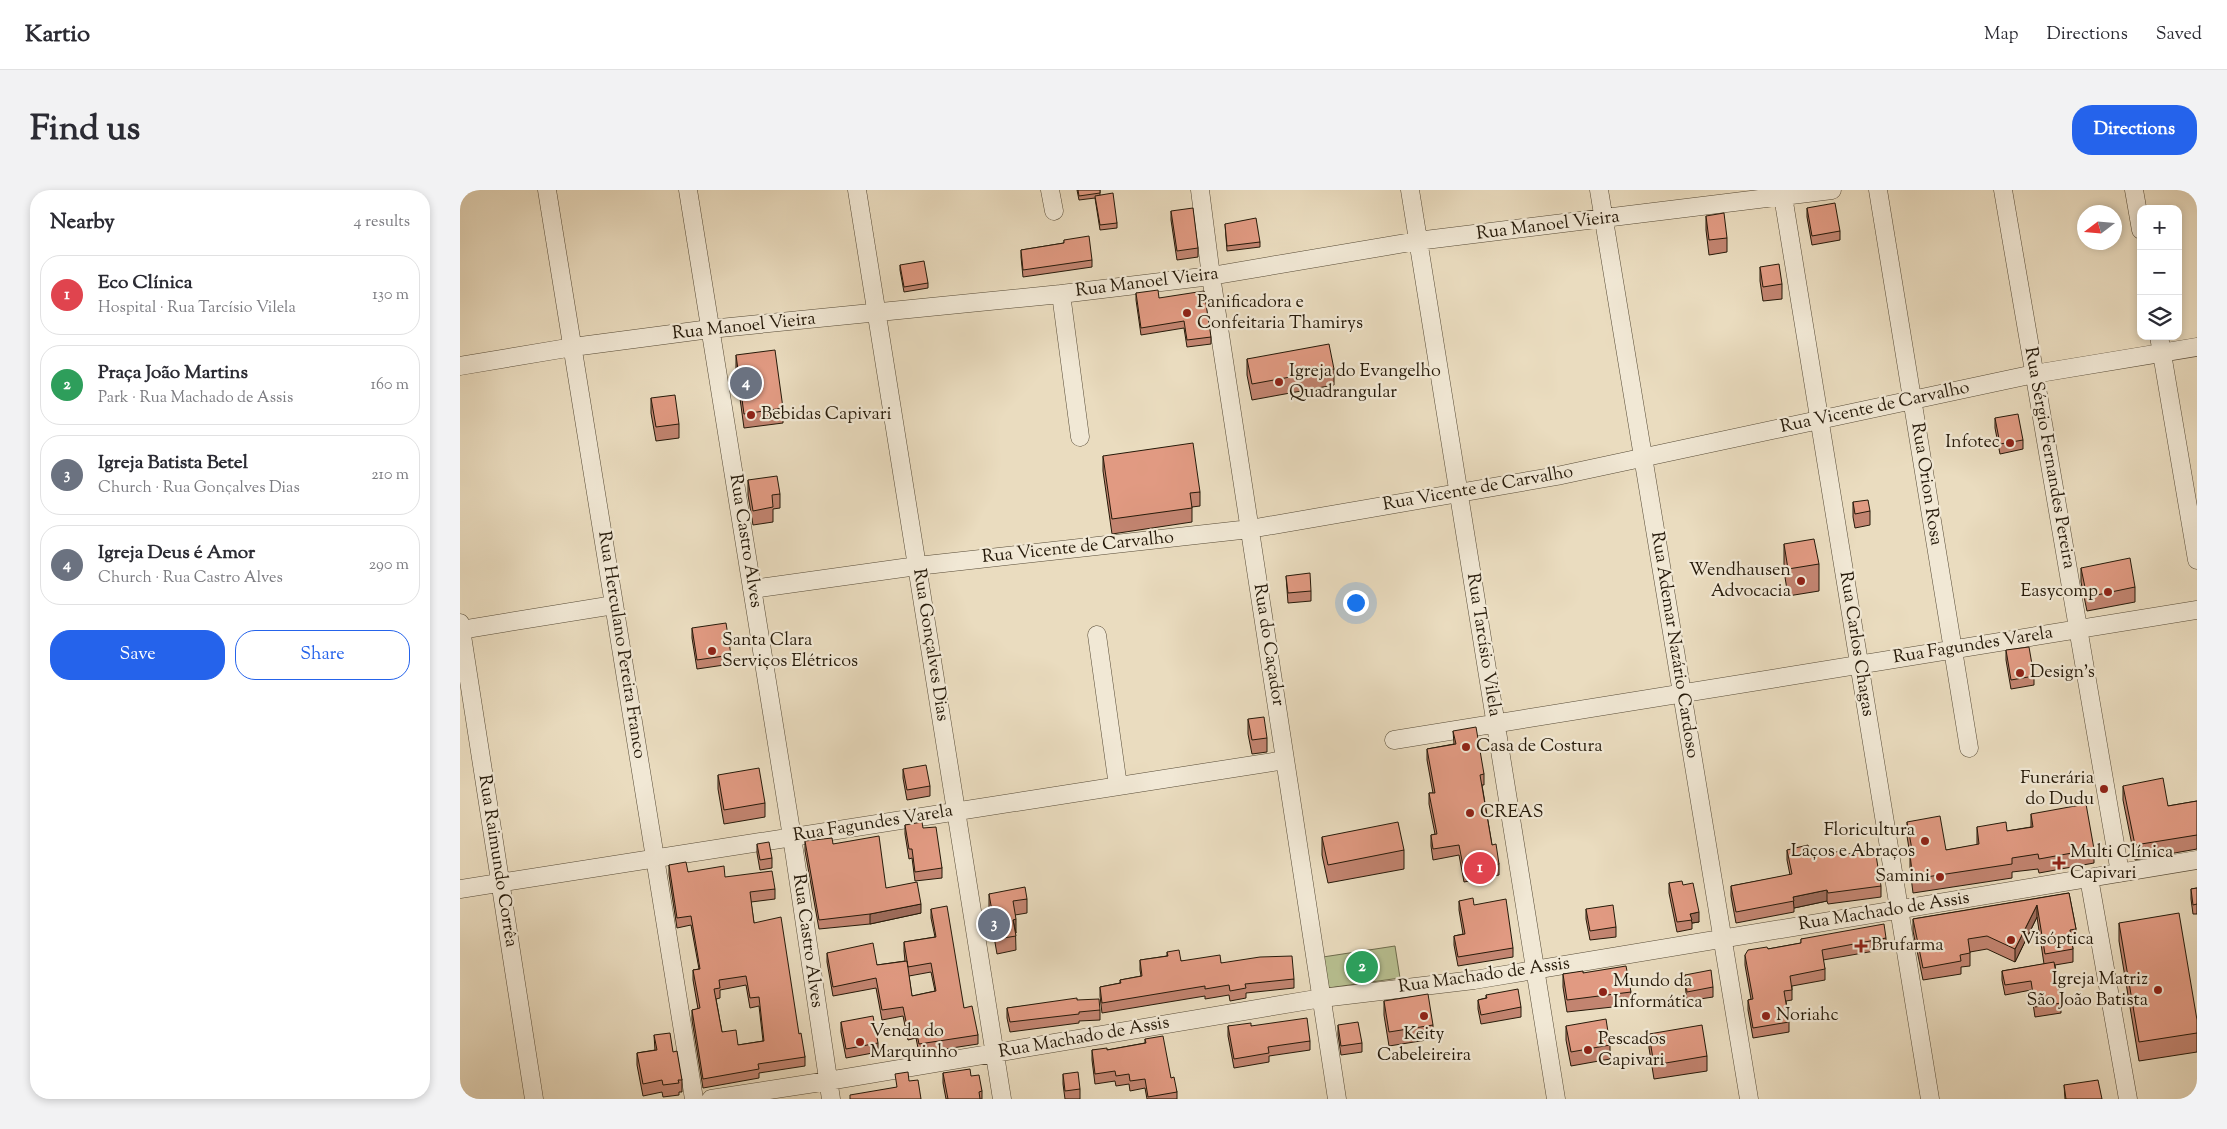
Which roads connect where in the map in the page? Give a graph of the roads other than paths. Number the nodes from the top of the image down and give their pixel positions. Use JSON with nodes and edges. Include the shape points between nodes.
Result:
{"nodes":[{"id":1,"x":547,"y":190,"type":"edge"},
{"id":2,"x":688,"y":190,"type":"edge"},
{"id":3,"x":857,"y":190,"type":"edge"},
{"id":4,"x":1050,"y":190,"type":"edge"},
{"id":5,"x":1200,"y":190,"type":"edge"},
{"id":6,"x":1410,"y":190,"type":"edge"},
{"id":7,"x":1599,"y":190,"type":"edge"},
{"id":8,"x":1832,"y":190,"type":"edge"},
{"id":9,"x":1878,"y":190,"type":"edge"},
{"id":10,"x":2002,"y":190,"type":"edge"},
{"id":11,"x":2134,"y":190,"type":"edge"},
{"id":12,"x":1782,"y":194,"type":"edge"},
{"id":13,"x":2137,"y":207,"type":"edge"},
{"id":14,"x":1054,"y":210,"type":"dead end"},
{"id":15,"x":1603,"y":219,"type":"junction"},
{"id":16,"x":1417,"y":241,"type":"junction"},
{"id":17,"x":1211,"y":276,"type":"junction"},
{"id":18,"x":1061,"y":294,"type":"junction"},
{"id":19,"x":877,"y":314,"type":"junction"},
{"id":20,"x":710,"y":329,"type":"junction"},
{"id":21,"x":2160,"y":344,"type":"edge"},
{"id":22,"x":573,"y":347,"type":"junction"},
{"id":23,"x":2197,"y":347,"type":"edge"},
{"id":24,"x":460,"y":366,"type":"edge"},
{"id":25,"x":2034,"y":374,"type":"junction"},
{"id":26,"x":1912,"y":400,"type":"junction"},
{"id":27,"x":1819,"y":419,"type":"junction"},
{"id":28,"x":1080,"y":437,"type":"dead end"},
{"id":29,"x":1643,"y":457,"type":"junction"},
{"id":30,"x":1458,"y":494,"type":"junction"},
{"id":31,"x":1250,"y":529,"type":"junction"},
{"id":32,"x":2197,"y":560,"type":"edge"},
{"id":33,"x":917,"y":566,"type":"junction"},
{"id":34,"x":752,"y":589,"type":"junction"},
{"id":35,"x":614,"y":605,"type":"junction"},
{"id":36,"x":2197,"y":610,"type":"edge"},
{"id":37,"x":460,"y":628,"type":"edge"},
{"id":38,"x":2078,"y":629,"type":"junction"},
{"id":39,"x":1096,"y":635,"type":"dead end"},
{"id":40,"x":1953,"y":649,"type":"junction"},
{"id":41,"x":1859,"y":664,"type":"junction"},
{"id":42,"x":1682,"y":693,"type":"junction"},
{"id":43,"x":1496,"y":724,"type":"junction"},
{"id":44,"x":1394,"y":740,"type":"dead end"},
{"id":45,"x":1969,"y":748,"type":"dead end"},
{"id":46,"x":1285,"y":760,"type":"junction"},
{"id":47,"x":1118,"y":786,"type":"junction"},
{"id":48,"x":956,"y":811,"type":"junction"},
{"id":49,"x":792,"y":837,"type":"junction"},
{"id":50,"x":655,"y":858,"type":"junction"},
{"id":51,"x":2197,"y":860,"type":"edge"},
{"id":52,"x":2120,"y":873,"type":"junction"},
{"id":53,"x":2089,"y":878,"type":"junction"},
{"id":54,"x":500,"y":882,"type":"junction"},
{"id":55,"x":460,"y":889,"type":"edge"},
{"id":56,"x":1899,"y":909,"type":"junction"},
{"id":57,"x":1722,"y":938,"type":"junction"},
{"id":58,"x":1535,"y":969,"type":"junction"},
{"id":59,"x":1322,"y":998,"type":"junction"},
{"id":60,"x":995,"y":1054,"type":"junction"},
{"id":61,"x":828,"y":1082,"type":"junction"},
{"id":62,"x":534,"y":1099,"type":"edge"},
{"id":63,"x":694,"y":1099,"type":"edge"},
{"id":64,"x":711,"y":1099,"type":"edge"},
{"id":65,"x":831,"y":1099,"type":"edge"},
{"id":66,"x":1002,"y":1099,"type":"edge"},
{"id":67,"x":1337,"y":1099,"type":"edge"},
{"id":68,"x":1556,"y":1099,"type":"edge"},
{"id":69,"x":1749,"y":1099,"type":"edge"},
{"id":70,"x":1930,"y":1099,"type":"edge"},
{"id":71,"x":2128,"y":1099,"type":"edge"}],
"edges":[{"from":1,"to":22,"type":"street","name":"Rua Herculano Pereira Franco"},
{"from":2,"to":20,"type":"street","name":"Rua Castro Alves"},
{"from":3,"to":19,"type":"street","name":"Rua Gonçalves Dias"},
{"from":4,"to":14,"type":"street"},
{"from":5,"to":17,"type":"street","name":"Rua do Caçador"},
{"from":6,"to":16,"type":"street","name":"Rua Tarcísio Vilela"},
{"from":7,"to":15,"type":"street","name":"Rua Ademar Nazário Cardoso"},
{"from":8,"to":12,"type":"street","name":"Rua Manoel Vieira"},
{"from":9,"to":26,"type":"street","name":"Rua Orion Rosa"},
{"from":10,"to":25,"type":"street","name":"Rua Sérgio Fernandes Pereira"},
{"from":11,"to":13,"type":"street"},
{"from":12,"to":15,"type":"street","name":"Rua Manoel Vieira"},
{"from":12,"to":27,"type":"street","name":"Rua Carlos Chagas"},
{"from":15,"to":16,"type":"street","name":"Rua Manoel Vieira"},
{"from":15,"to":29,"type":"street","name":"Rua Ademar Nazário Cardoso"},
{"from":16,"to":17,"type":"street","name":"Rua Manoel Vieira"},
{"from":16,"to":30,"type":"street","name":"Rua Tarcísio Vilela"},
{"from":17,"to":18,"type":"street","name":"Rua Manoel Vieira"},
{"from":17,"to":31,"type":"street","name":"Rua do Caçador"},
{"from":18,"to":19,"type":"street","name":"Rua Manoel Vieira"},
{"from":18,"to":28,"type":"street"},
{"from":19,"to":20,"type":"street","name":"Rua Manoel Vieira"},
{"from":19,"to":33,"type":"street","name":"Rua Gonçalves Dias"},
{"from":20,"to":22,"type":"street","name":"Rua Manoel Vieira"},
{"from":20,"to":34,"type":"street","name":"Rua Castro Alves"},
{"from":21,"to":23,"type":"street","name":"Rua Vicente de Carvalho"},
{"from":21,"to":25,"type":"street","name":"Rua Vicente de Carvalho"},
{"from":21,"to":32,"type":"street"},
{"from":22,"to":24,"type":"street","name":"Rua Manoel Vieira"},
{"from":22,"to":35,"type":"street","name":"Rua Herculano Pereira Franco"},
{"from":25,"to":26,"type":"street","name":"Rua Vicente de Carvalho"},
{"from":25,"to":38,"type":"street","name":"Rua Sérgio Fernandes Pereira"},
{"from":26,"to":27,"type":"street","name":"Rua Vicente de Carvalho"},
{"from":26,"to":40,"type":"street","name":"Rua Orion Rosa"},
{"from":27,"to":29,"type":"street","name":"Rua Vicente de Carvalho"},
{"from":27,"to":41,"type":"street","name":"Rua Carlos Chagas"},
{"from":29,"to":30,"type":"street","name":"Rua Vicente de Carvalho"},
{"from":29,"to":42,"type":"street","name":"Rua Ademar Nazário Cardoso"},
{"from":30,"to":31,"type":"street","name":"Rua Vicente de Carvalho"},
{"from":30,"to":43,"type":"street","name":"Rua Tarcísio Vilela"},
{"from":31,"to":33,"type":"street","name":"Rua Vicente de Carvalho"},
{"from":31,"to":46,"type":"street","name":"Rua do Caçador"},
{"from":33,"to":34,"type":"street","name":"Rua Vicente de Carvalho"},
{"from":33,"to":48,"type":"street","name":"Rua Gonçalves Dias"},
{"from":34,"to":49,"type":"street","name":"Rua Castro Alves"},
{"from":35,"to":37,"type":"street"},
{"from":35,"to":50,"type":"street","name":"Rua Herculano Pereira Franco"},
{"from":36,"to":38,"type":"street","name":"Rua Fagundes Varela"},
{"from":37,"to":54,"type":"street","name":"Rua Raimundo Corrêa"},
{"from":38,"to":40,"type":"street","name":"Rua Fagundes Varela"},
{"from":38,"to":52,"type":"street","name":"Rua Sérgio Fernandes Pereira"},
{"from":39,"to":47,"type":"street"},
{"from":40,"to":41,"type":"street","name":"Rua Fagundes Varela"},
{"from":40,"to":45,"type":"street","name":"Rua Orion Rosa"},
{"from":41,"to":42,"type":"street","name":"Rua Fagundes Varela"},
{"from":41,"to":56,"type":"street","name":"Rua Carlos Chagas"},
{"from":42,"to":43,"type":"street","name":"Rua Fagundes Varela"},
{"from":42,"to":57,"type":"street","name":"Rua Ademar Nazário Cardoso"},
{"from":43,"to":44,"type":"street","name":"Rua Fagundes Varela"},
{"from":43,"to":58,"type":"street","name":"Rua Tarcísio Vilela"},
{"from":46,"to":47,"type":"street","name":"Rua Fagundes Varela"},
{"from":46,"to":59,"type":"street","name":"Rua do Caçador"},
{"from":47,"to":48,"type":"street","name":"Rua Fagundes Varela"},
{"from":48,"to":49,"type":"street","name":"Rua Fagundes Varela"},
{"from":48,"to":60,"type":"street","name":"Rua Gonçalves Dias"},
{"from":49,"to":50,"type":"street","name":"Rua Fagundes Varela"},
{"from":49,"to":61,"type":"street","name":"Rua Castro Alves"},
{"from":50,"to":54,"type":"street","name":"Rua Fagundes Varela"},
{"from":50,"to":63,"type":"street","name":"Rua Herculano Pereira Franco"},
{"from":51,"to":52,"type":"street","name":"Rua Machado de Assis"},
{"from":52,"to":53,"type":"street","name":"Rua Machado de Assis"},
{"from":53,"to":56,"type":"street","name":"Rua Machado de Assis"},
{"from":53,"to":71,"type":"street"},
{"from":54,"to":55,"type":"street","name":"Rua Fagundes Varela"},
{"from":54,"to":62,"type":"street","name":"Rua Raimundo Corrêa"},
{"from":56,"to":57,"type":"street","name":"Rua Machado de Assis"},
{"from":56,"to":70,"type":"street","name":"Rua Carlos Chagas"},
{"from":57,"to":58,"type":"street","name":"Rua Machado de Assis"},
{"from":57,"to":69,"type":"street","name":"Rua Ademar Nazário Cardoso"},
{"from":58,"to":59,"type":"street","name":"Rua Machado de Assis","via":[[1439,985]]},
{"from":58,"to":68,"type":"street","name":"Rua Tarcísio Vilela"},
{"from":59,"to":60,"type":"street","name":"Rua Machado de Assis"},
{"from":59,"to":67,"type":"street","name":"Rua do Caçador"},
{"from":60,"to":61,"type":"street","name":"Rua Machado de Assis"},
{"from":60,"to":66,"type":"street","name":"Rua Gonçalves Dias"},
{"from":61,"to":64,"type":"street","name":"Rua Machado de Assis"},
{"from":61,"to":65,"type":"street","name":"Rua Castro Alves"}]}
